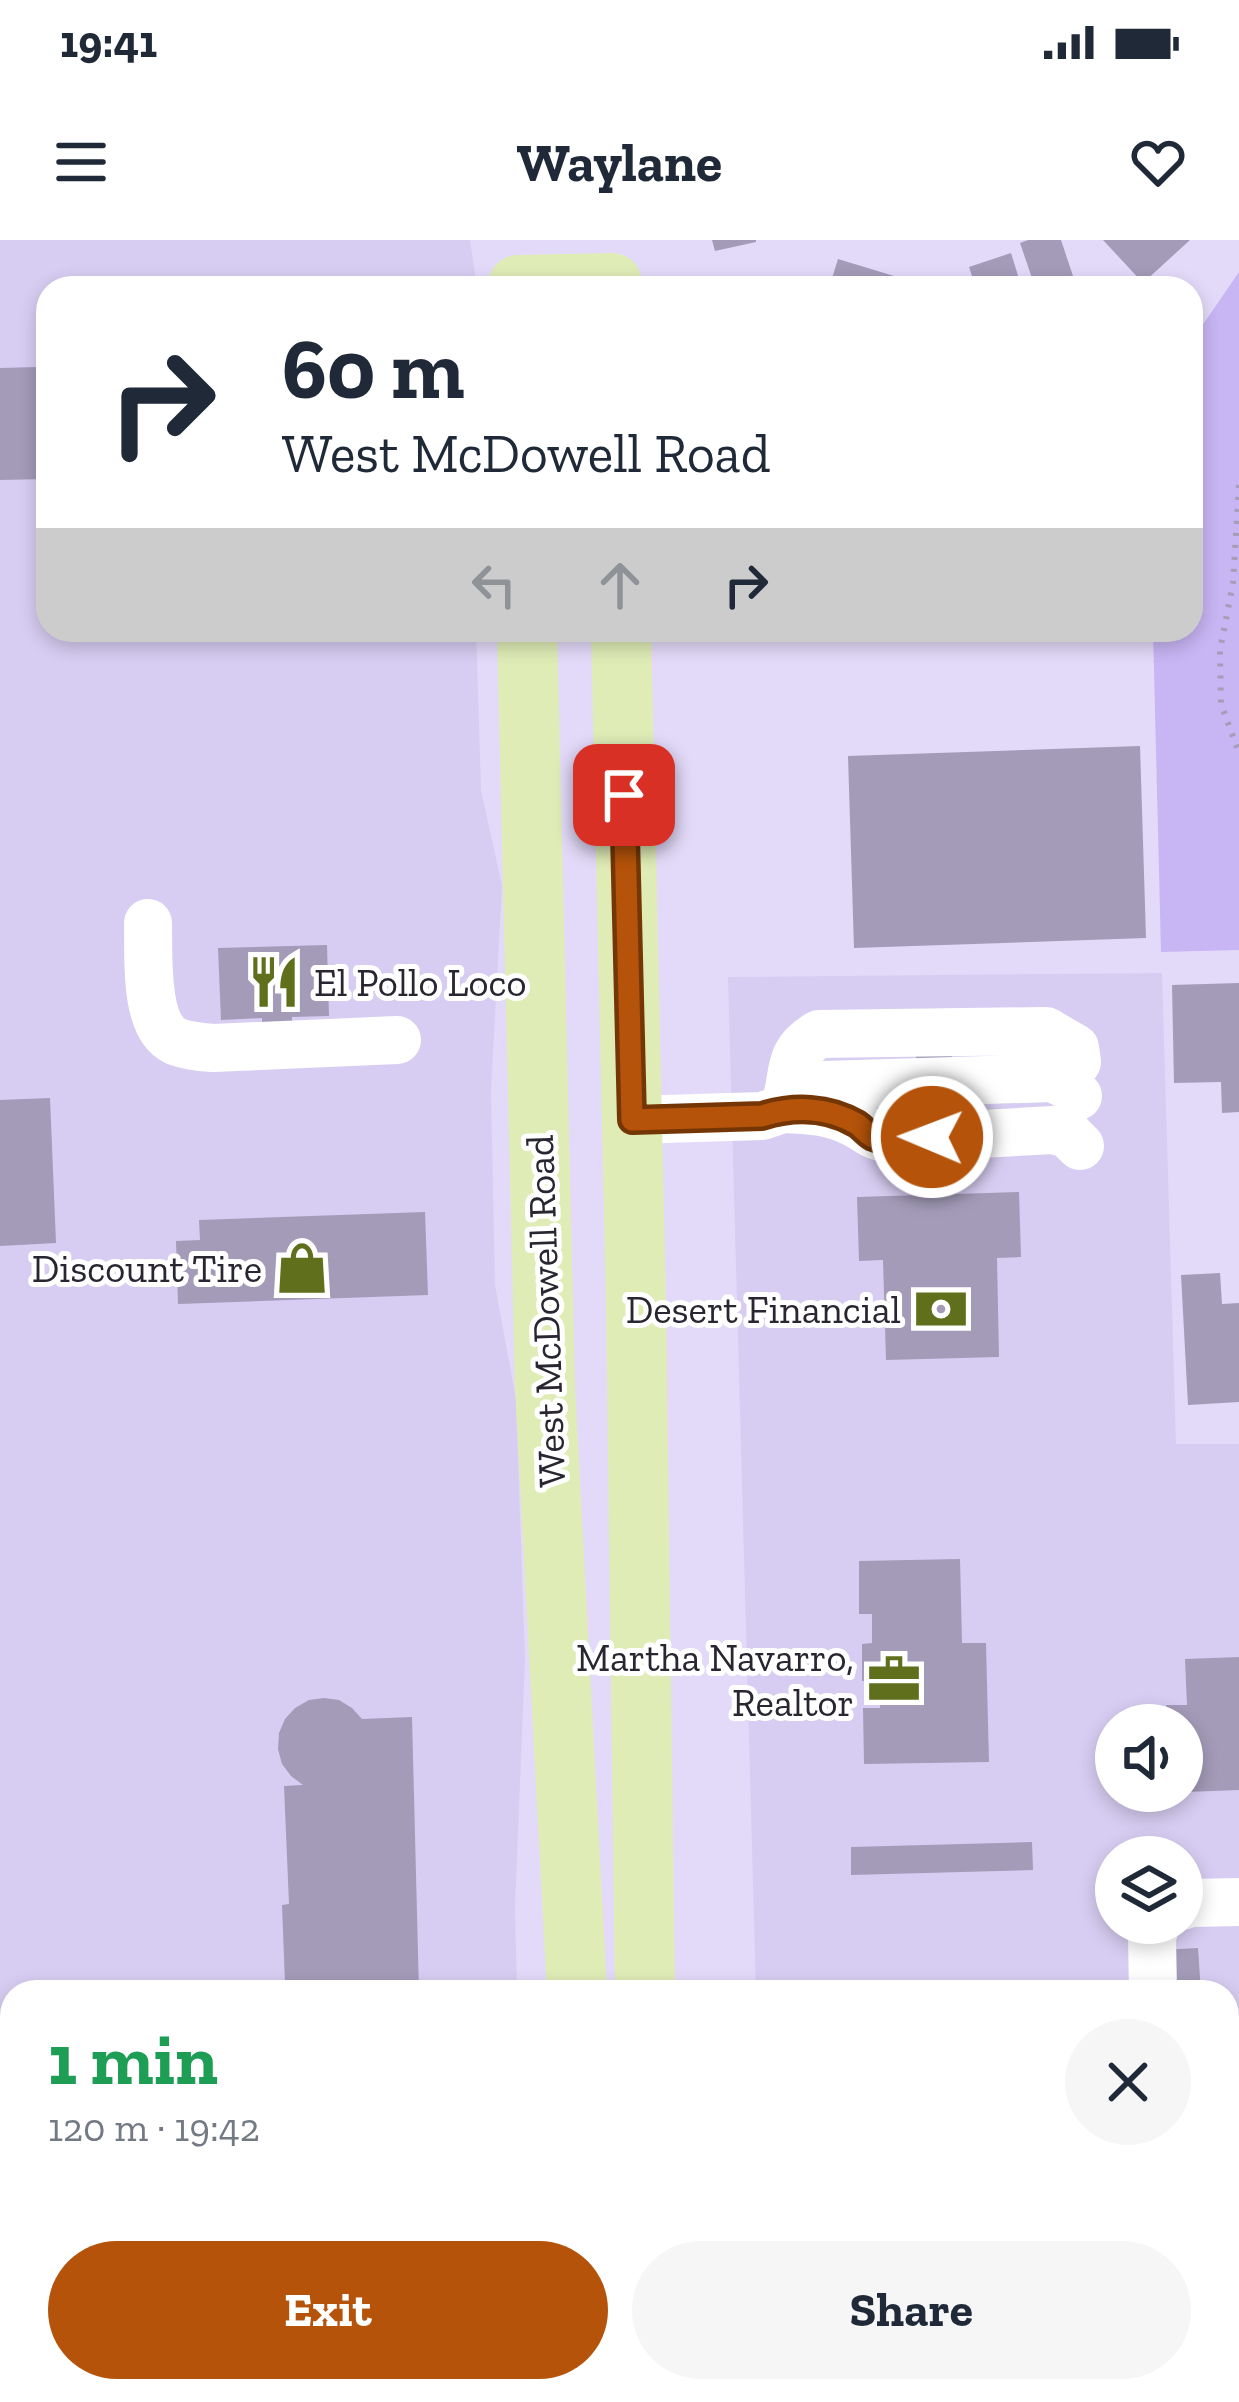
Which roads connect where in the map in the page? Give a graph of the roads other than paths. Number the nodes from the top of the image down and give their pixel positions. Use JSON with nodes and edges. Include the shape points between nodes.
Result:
{"nodes":[{"id":1,"x":612,"y":270,"type":"edge"},
{"id":2,"x":518,"y":271,"type":"edge"},
{"id":3,"x":527,"y":642,"type":"edge"},
{"id":4,"x":621,"y":642,"type":"edge"},
{"id":5,"x":148,"y":923,"type":"dead end"},
{"id":6,"x":398,"y":1040,"type":"dead end"},
{"id":7,"x":1078,"y":1079,"type":"dead end"},
{"id":8,"x":786,"y":1102,"type":"junction"},
{"id":9,"x":632,"y":1120,"type":"junction"},
{"id":10,"x":1080,"y":1146,"type":"dead end"},
{"id":11,"x":1239,"y":1902,"type":"edge"},
{"id":12,"x":1203,"y":1903,"type":"edge"},
{"id":13,"x":1152,"y":1944,"type":"edge"},
{"id":14,"x":576,"y":1980,"type":"edge"},
{"id":15,"x":645,"y":1980,"type":"edge"},
{"id":16,"x":1153,"y":1980,"type":"edge"}],
"edges":[{"from":1,"to":2,"type":"main road"},
{"from":3,"to":14,"type":"main road","name":"West McDowell Road","via":[[545,1388]]},
{"from":4,"to":9,"type":"main road"},
{"from":5,"to":6,"type":"lane","via":[[151,996],[158,1025],[172,1040],[213,1048]]},
{"from":7,"to":8,"type":"lane","via":[[1075,1048],[1046,1031],[819,1034],[792,1064]]},
{"from":8,"to":9,"type":"lane","via":[[762,1116]]},
{"from":8,"to":10,"type":"lane","via":[[858,1124],[873,1137],[1053,1130]]},
{"from":9,"to":15,"type":"main road"},
{"from":11,"to":12,"type":"lane"},
{"from":13,"to":16,"type":"lane"}]}
